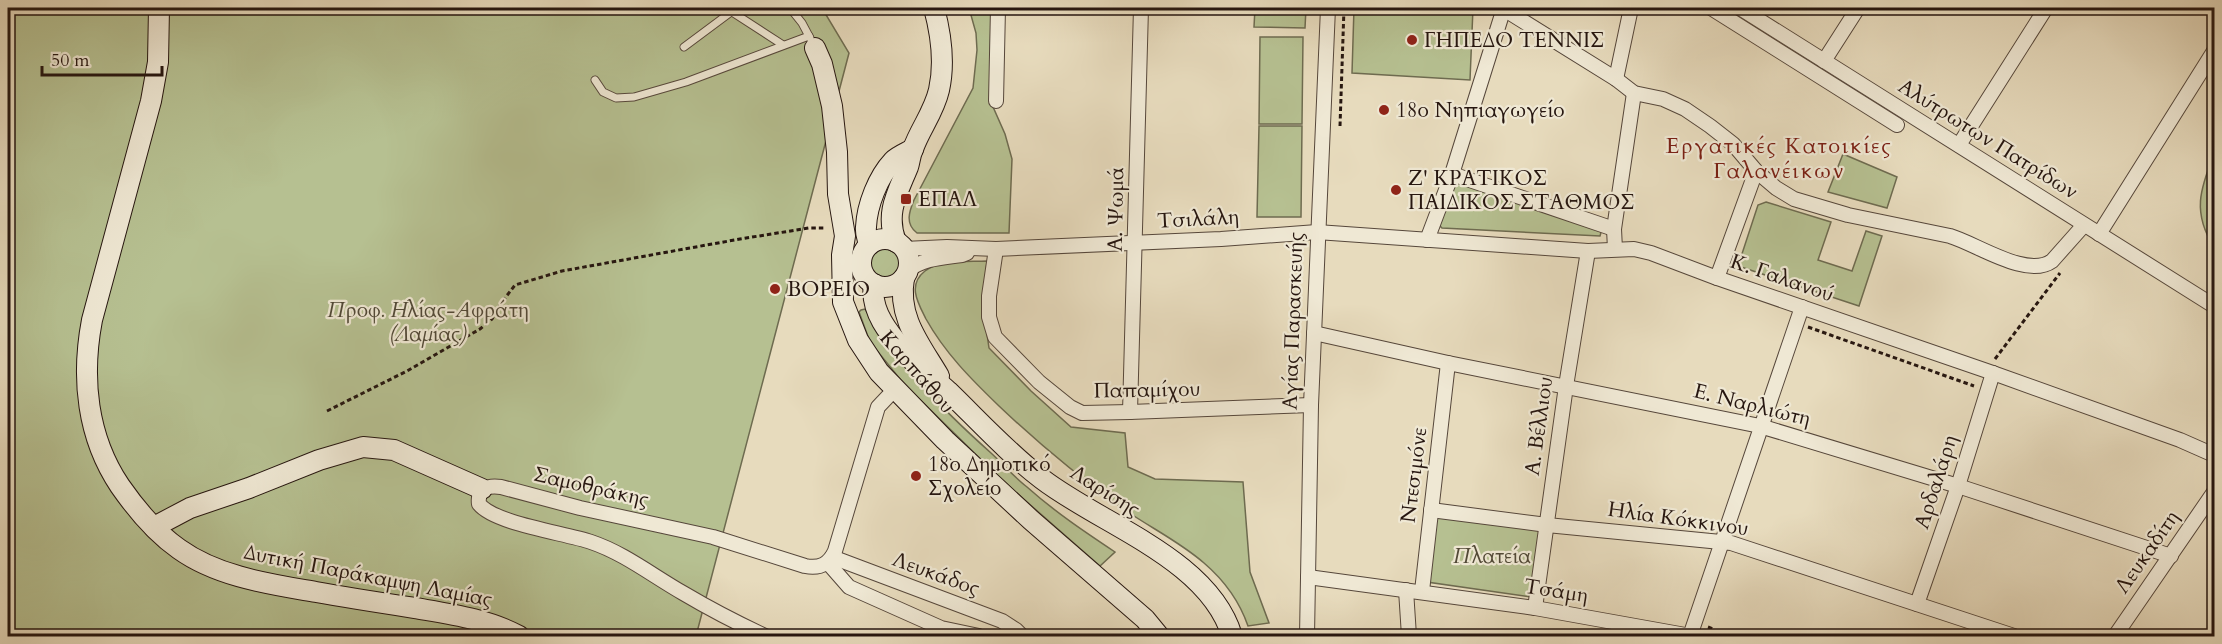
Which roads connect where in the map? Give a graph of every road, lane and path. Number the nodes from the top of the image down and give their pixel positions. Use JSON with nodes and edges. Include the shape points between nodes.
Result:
{"nodes":[{"id":1,"x":159,"y":8,"type":"edge"},
{"id":2,"x":790,"y":8,"type":"edge"},
{"id":3,"x":934,"y":8,"type":"edge"},
{"id":4,"x":998,"y":8,"type":"edge"},
{"id":5,"x":1142,"y":8,"type":"edge"},
{"id":6,"x":1328,"y":8,"type":"edge"},
{"id":7,"x":1344,"y":8,"type":"edge"},
{"id":8,"x":1503,"y":8,"type":"edge"},
{"id":9,"x":1630,"y":8,"type":"edge"},
{"id":10,"x":1711,"y":8,"type":"edge"},
{"id":11,"x":1740,"y":8,"type":"edge"},
{"id":12,"x":1858,"y":8,"type":"edge"},
{"id":13,"x":2046,"y":8,"type":"edge"},
{"id":14,"x":728,"y":10,"type":"edge"},
{"id":15,"x":812,"y":42,"type":"junction"},
{"id":16,"x":783,"y":45,"type":"junction"},
{"id":17,"x":684,"y":47,"type":"dead end"},
{"id":18,"x":2214,"y":51,"type":"edge"},
{"id":19,"x":1824,"y":61,"type":"junction"},
{"id":20,"x":1616,"y":79,"type":"junction"},
{"id":21,"x":595,"y":80,"type":"dead end"},
{"id":22,"x":1634,"y":93,"type":"junction"},
{"id":23,"x":996,"y":101,"type":"dead end"},
{"id":24,"x":1897,"y":125,"type":"dead end"},
{"id":25,"x":1340,"y":126,"type":"dead end"},
{"id":26,"x":1959,"y":145,"type":"junction"},
{"id":27,"x":913,"y":149,"type":"junction"},
{"id":28,"x":1756,"y":171,"type":"junction"},
{"id":29,"x":1452,"y":174,"type":"junction"},
{"id":30,"x":2084,"y":225,"type":"junction"},
{"id":31,"x":1614,"y":229,"type":"junction"},
{"id":32,"x":1317,"y":232,"type":"junction"},
{"id":33,"x":2099,"y":234,"type":"junction"},
{"id":34,"x":845,"y":237,"type":"junction"},
{"id":35,"x":1427,"y":240,"type":"junction"},
{"id":36,"x":1136,"y":243,"type":"junction"},
{"id":37,"x":900,"y":246,"type":"junction"},
{"id":38,"x":996,"y":249,"type":"junction"},
{"id":39,"x":1615,"y":249,"type":"junction"},
{"id":40,"x":973,"y":250,"type":"junction"},
{"id":41,"x":1588,"y":251,"type":"junction"},
{"id":42,"x":867,"y":264,"type":"junction"},
{"id":43,"x":2064,"y":268,"type":"dead end"},
{"id":44,"x":906,"y":275,"type":"junction"},
{"id":45,"x":1717,"y":278,"type":"junction"},
{"id":46,"x":842,"y":285,"type":"junction"},
{"id":47,"x":2214,"y":306,"type":"edge"},
{"id":48,"x":1802,"y":307,"type":"junction"},
{"id":49,"x":1314,"y":333,"type":"junction"},
{"id":50,"x":1803,"y":337,"type":"dead end"},
{"id":51,"x":1448,"y":363,"type":"junction"},
{"id":52,"x":1990,"y":372,"type":"junction"},
{"id":53,"x":1566,"y":386,"type":"junction"},
{"id":54,"x":895,"y":389,"type":"junction"},
{"id":55,"x":946,"y":389,"type":"junction"},
{"id":56,"x":1311,"y":405,"type":"junction"},
{"id":57,"x":327,"y":411,"type":"dead end"},
{"id":58,"x":1130,"y":412,"type":"junction"},
{"id":59,"x":1760,"y":426,"type":"junction"},
{"id":60,"x":2214,"y":455,"type":"edge"},
{"id":61,"x":1958,"y":486,"type":"junction"},
{"id":62,"x":482,"y":489,"type":"junction"},
{"id":63,"x":2214,"y":492,"type":"edge"},
{"id":64,"x":1431,"y":510,"type":"junction"},
{"id":65,"x":1546,"y":525,"type":"junction"},
{"id":66,"x":154,"y":526,"type":"junction"},
{"id":67,"x":1721,"y":542,"type":"junction"},
{"id":68,"x":2171,"y":556,"type":"junction"},
{"id":69,"x":830,"y":560,"type":"junction"},
{"id":70,"x":1308,"y":577,"type":"junction"},
{"id":71,"x":1406,"y":590,"type":"junction"},
{"id":72,"x":1422,"y":591,"type":"junction"},
{"id":73,"x":1917,"y":604,"type":"junction"},
{"id":74,"x":1535,"y":608,"type":"junction"},
{"id":75,"x":1702,"y":624,"type":"dead end"},
{"id":76,"x":519,"y":636,"type":"edge"},
{"id":77,"x":765,"y":636,"type":"edge"},
{"id":78,"x":979,"y":636,"type":"edge"},
{"id":79,"x":1022,"y":636,"type":"edge"},
{"id":80,"x":1159,"y":636,"type":"edge"},
{"id":81,"x":1232,"y":636,"type":"edge"},
{"id":82,"x":1306,"y":636,"type":"edge"},
{"id":83,"x":1408,"y":636,"type":"edge"},
{"id":84,"x":1690,"y":636,"type":"edge"},
{"id":85,"x":1710,"y":636,"type":"edge"},
{"id":86,"x":2014,"y":636,"type":"edge"},
{"id":87,"x":2115,"y":636,"type":"edge"}],
"edges":[{"from":1,"to":66,"type":"main road","name":"Δυτική Παράκαμψη Λαμίας","via":[[151,101],[92,320],[87,373],[93,428],[102,452],[131,502]]},
{"from":2,"to":15,"type":"lane"},
{"from":3,"to":27,"type":"main road","name":"Λαρίσης","via":[[942,57],[939,90]]},
{"from":4,"to":23,"type":"street"},
{"from":5,"to":36,"type":"street","name":"Α. Ψωμά"},
{"from":6,"to":32,"type":"street","name":"Αγίας Παρασκευής"},
{"from":7,"to":25,"type":"path"},
{"from":8,"to":20,"type":"street"},
{"from":8,"to":29,"type":"street"},
{"from":9,"to":20,"type":"street"},
{"from":10,"to":24,"type":"street"},
{"from":11,"to":19,"type":"street","name":"Αλύτρωτων Πατρίδων"},
{"from":12,"to":19,"type":"street"},
{"from":13,"to":26,"type":"street"},
{"from":14,"to":16,"type":"lane"},
{"from":14,"to":17,"type":"lane"},
{"from":15,"to":16,"type":"lane"},
{"from":15,"to":34,"type":"main road","name":"Καρπάθου","via":[[832,106]]},
{"from":16,"to":21,"type":"lane","via":[[634,97],[616,99],[603,92]]},
{"from":18,"to":33,"type":"street"},
{"from":19,"to":26,"type":"street","name":"Αλύτρωτων Πατρίδων"},
{"from":20,"to":22,"type":"street"},
{"from":22,"to":28,"type":"street","via":[[1663,99],[1684,109],[1732,144]]},
{"from":22,"to":31,"type":"street"},
{"from":26,"to":30,"type":"street","name":"Αλύτρωτων Πατρίδων"},
{"from":27,"to":37,"type":"main road","name":"Λαρίσης","via":[[891,211],[891,229]]},
{"from":27,"to":42,"type":"main road","name":"Λαρίσης","via":[[894,160],[883,174],[869,207],[865,229]]},
{"from":28,"to":30,"type":"street","via":[[1794,199],[1950,236],[2022,265],[2046,265]]},
{"from":28,"to":45,"type":"street"},
{"from":29,"to":31,"type":"street"},
{"from":29,"to":35,"type":"street"},
{"from":30,"to":33,"type":"street","name":"Αλύτρωτων Πατρίδων"},
{"from":31,"to":39,"type":"street"},
{"from":32,"to":35,"type":"street","name":"Κ. Γαλανού"},
{"from":32,"to":36,"type":"street","name":"Τσιλάλη"},
{"from":32,"to":49,"type":"street","name":"Αγίας Παρασκευής"},
{"from":33,"to":47,"type":"street","name":"Αλύτρωτων Πατρίδων"},
{"from":34,"to":42,"type":"main road"},
{"from":34,"to":46,"type":"main road","name":"Καρπάθου"},
{"from":34,"to":57,"type":"path","via":[[825,228],[809,228],[538,277],[515,285],[492,319],[480,329]]},
{"from":35,"to":41,"type":"street","name":"Κ. Γαλανού"},
{"from":36,"to":38,"type":"street","name":"Τσιλάλη"},
{"from":36,"to":58,"type":"street","name":"Α. Ψωμά"},
{"from":37,"to":40,"type":"street"},
{"from":37,"to":42,"type":"main road","via":[[882,239]]},
{"from":37,"to":44,"type":"main road","via":[[909,260]]},
{"from":38,"to":40,"type":"street","name":"Τσιλάλη"},
{"from":38,"to":58,"type":"street","name":"Παπαμίχου","via":[[989,317],[1000,344],[1070,407],[1082,413]]},
{"from":39,"to":41,"type":"street","name":"Κ. Γαλανού"},
{"from":39,"to":45,"type":"street","name":"Κ. Γαλανού","via":[[1651,253]]},
{"from":40,"to":44,"type":"street","via":[[929,259]]},
{"from":41,"to":53,"type":"street","name":"Α. Βέλλιου"},
{"from":42,"to":44,"type":"main road","via":[[890,287]]},
{"from":42,"to":46,"type":"main road"},
{"from":42,"to":55,"type":"main road","name":"Λαρίσης","via":[[875,309],[890,333],[910,358]]},
{"from":43,"to":52,"type":"path"},
{"from":44,"to":55,"type":"main road","name":"Λαρίσης","via":[[902,302],[909,325]]},
{"from":45,"to":48,"type":"street","name":"Κ. Γαλανού"},
{"from":46,"to":54,"type":"main road","name":"Καρπάθου","via":[[847,316],[858,339]]},
{"from":48,"to":52,"type":"street","name":"Κ. Γαλανού"},
{"from":48,"to":59,"type":"street"},
{"from":49,"to":51,"type":"street","name":"Ε. Ναρλιώτη"},
{"from":49,"to":56,"type":"street","name":"Αγίας Παρασκευής"},
{"from":50,"to":52,"type":"path","via":[[1807,326],[1980,388]]},
{"from":51,"to":53,"type":"street","name":"Ε. Ναρλιώτη"},
{"from":51,"to":64,"type":"street","name":"Ντεσιμόνε"},
{"from":52,"to":60,"type":"street","name":"Κ. Γαλανού"},
{"from":52,"to":61,"type":"street","name":"Αρδαλάρη"},
{"from":53,"to":59,"type":"street","name":"Ε. Ναρλιώτη"},
{"from":53,"to":65,"type":"street","name":"Α. Βέλλιου"},
{"from":54,"to":69,"type":"street","via":[[878,407]]},
{"from":54,"to":80,"type":"main road","name":"Καρπάθου","via":[[945,440],[1145,619]]},
{"from":55,"to":81,"type":"main road","name":"Λαρίσης","via":[[1058,492],[1149,545],[1187,573],[1218,605]]},
{"from":56,"to":58,"type":"street","name":"Παπαμίχου"},
{"from":56,"to":70,"type":"street","name":"Αγίας Παρασκευής"},
{"from":59,"to":61,"type":"street","name":"Ε. Ναρλιώτη"},
{"from":59,"to":67,"type":"street"},
{"from":61,"to":68,"type":"street","name":"Ε. Ναρλιώτη"},
{"from":61,"to":73,"type":"street","name":"Αρδαλάρη"},
{"from":62,"to":66,"type":"main road","via":[[394,450],[363,447],[190,508]]},
{"from":62,"to":69,"type":"street","name":"Σαμοθράκης","via":[[501,487],[693,532],[805,567],[818,567]]},
{"from":62,"to":77,"type":"street","via":[[479,504],[487,511],[600,546]]},
{"from":63,"to":68,"type":"street","name":"Λευκαδίτη"},
{"from":64,"to":65,"type":"street","name":"Ηλία Κόκκινου"},
{"from":64,"to":72,"type":"street","name":"Ντεσιμόνε"},
{"from":65,"to":67,"type":"street","name":"Ηλία Κόκκινου"},
{"from":65,"to":74,"type":"street","name":"Α. Βέλλιου"},
{"from":66,"to":76,"type":"main road","name":"Δυτική Παράκαμψη Λαμίας","via":[[173,545],[198,560],[253,579],[440,612]]},
{"from":67,"to":73,"type":"street","name":"Ηλία Κόκκινου"},
{"from":67,"to":84,"type":"street"},
{"from":68,"to":87,"type":"street","name":"Λευκαδίτη"},
{"from":69,"to":78,"type":"street","via":[[849,587],[941,628]]},
{"from":69,"to":79,"type":"street","name":"Λευκάδος","via":[[1002,621]]},
{"from":70,"to":71,"type":"street","name":"Τσάμη"},
{"from":70,"to":82,"type":"street","name":"Αγίας Παρασκευής"},
{"from":71,"to":72,"type":"street","name":"Τσάμη"},
{"from":71,"to":83,"type":"street"},
{"from":72,"to":74,"type":"street","name":"Τσάμη"},
{"from":73,"to":86,"type":"street","name":"Ηλία Κόκκινου"},
{"from":74,"to":84,"type":"street","name":"Τσάμη"},
{"from":75,"to":85,"type":"path","via":[[1713,629]]}]}
